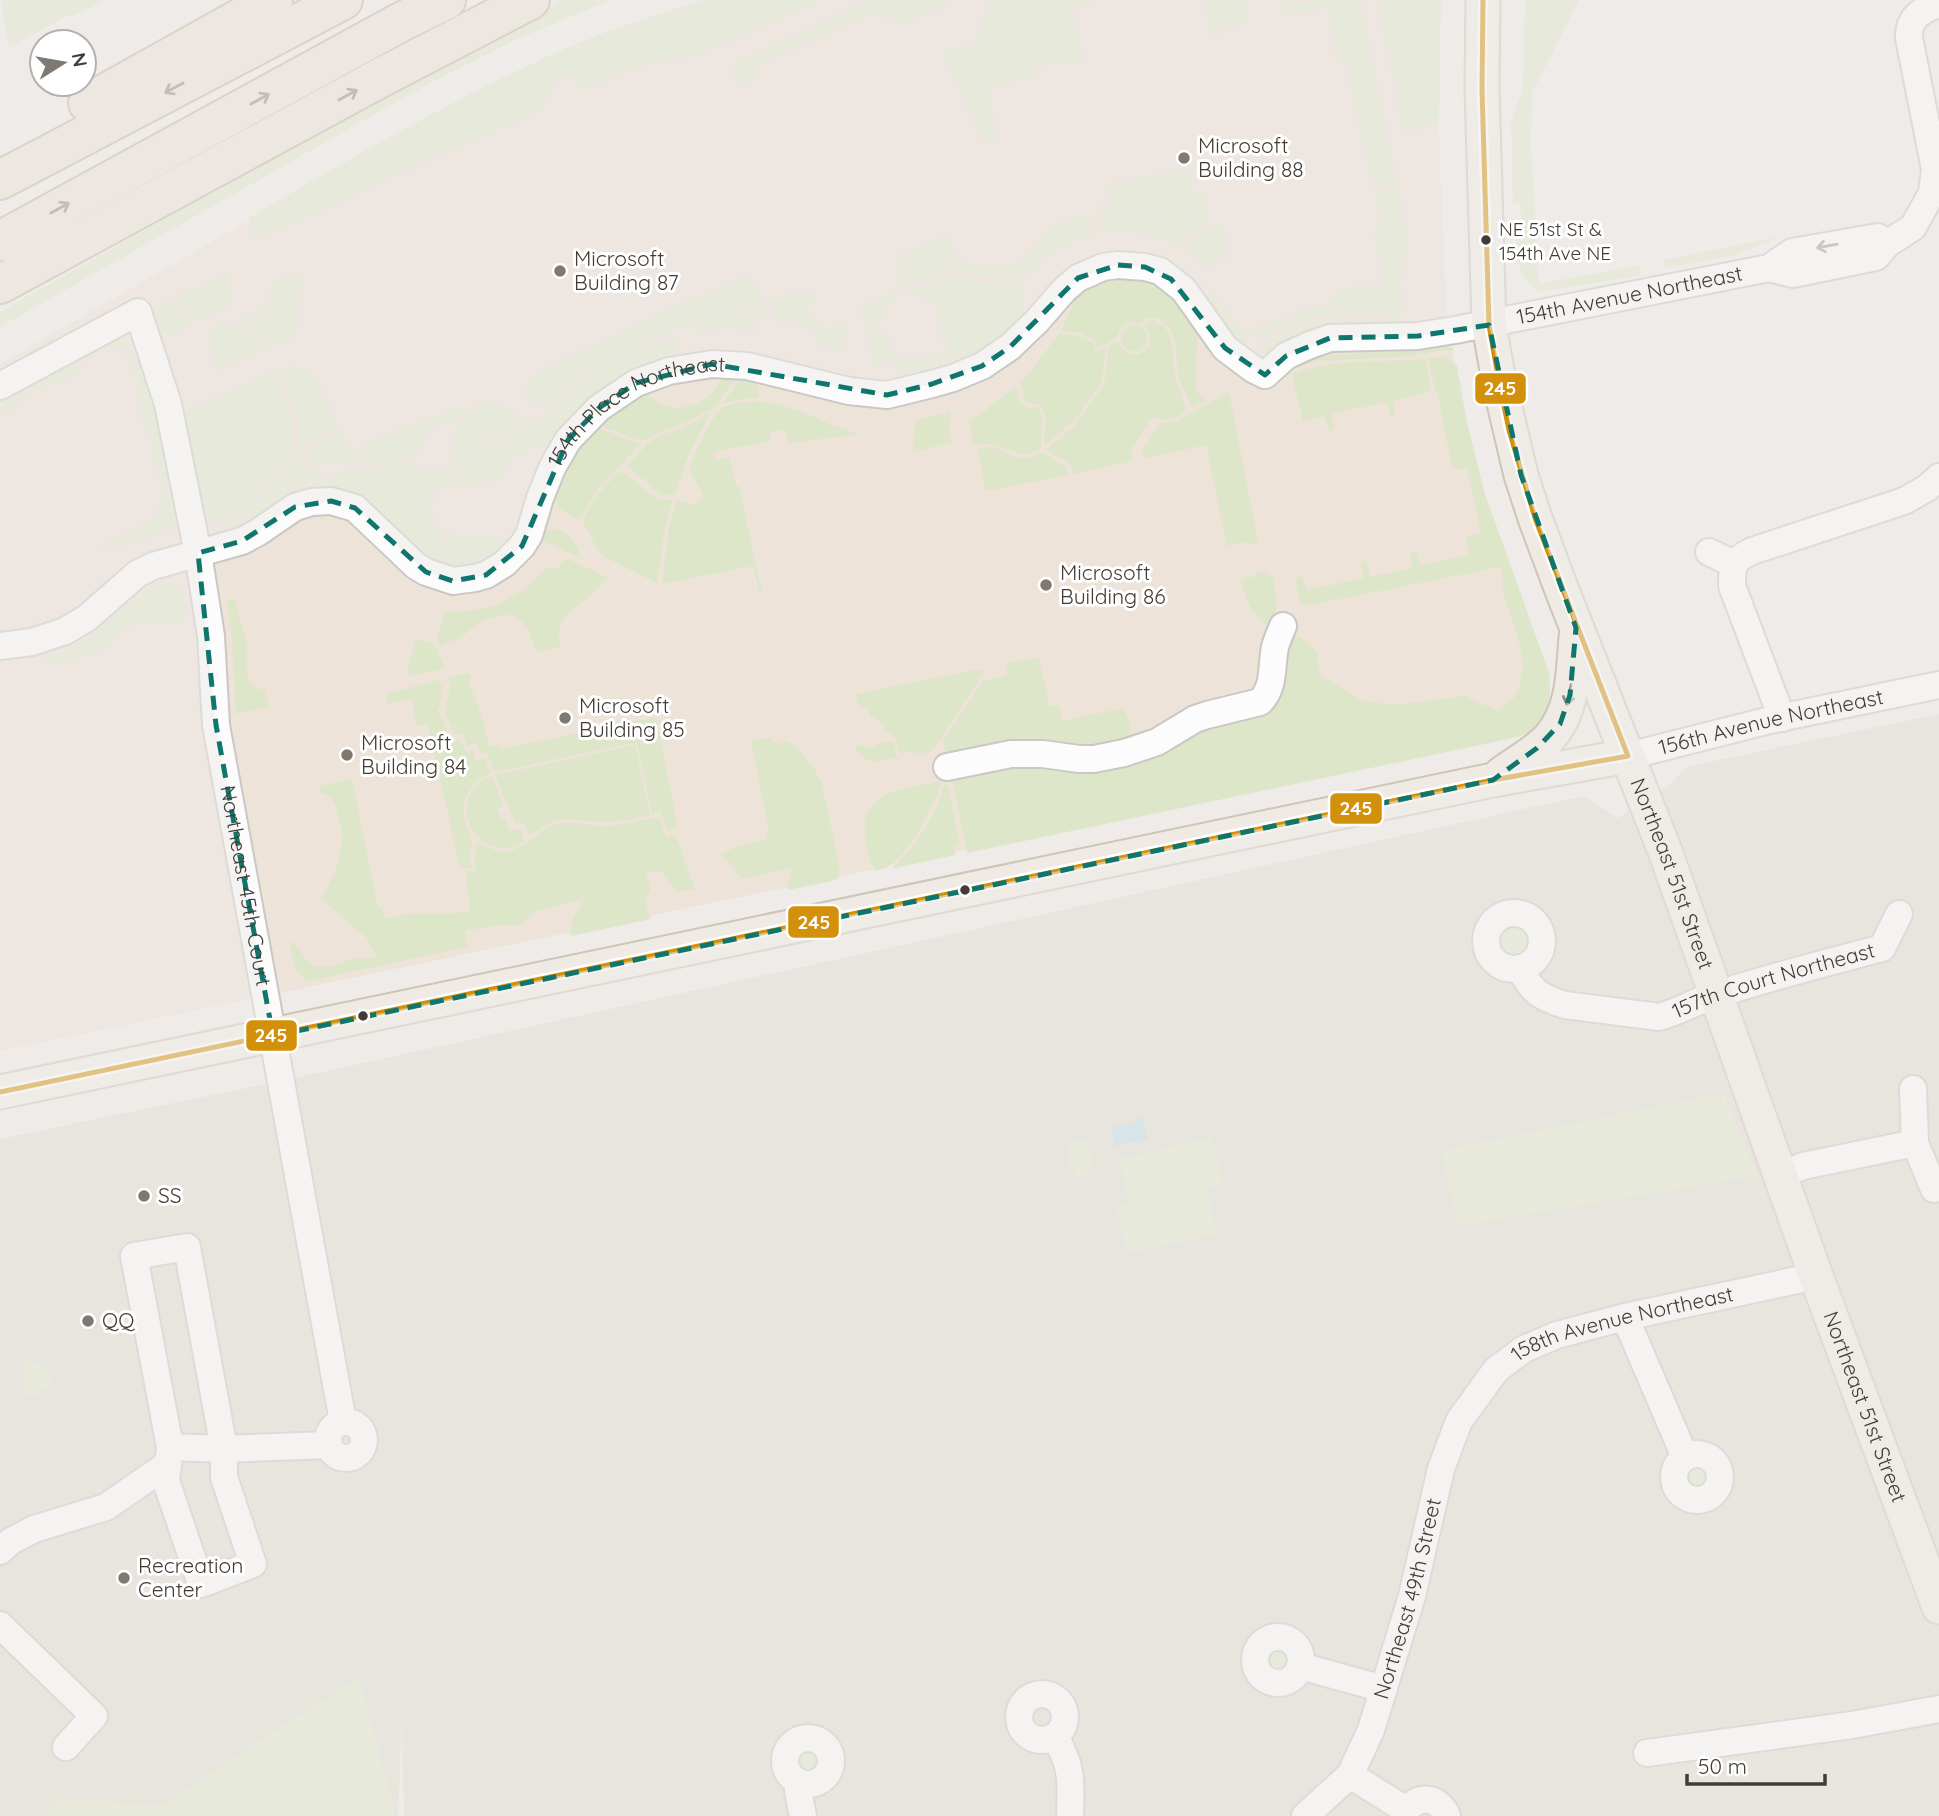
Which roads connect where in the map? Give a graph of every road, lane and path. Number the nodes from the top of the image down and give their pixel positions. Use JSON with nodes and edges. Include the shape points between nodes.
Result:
{"nodes":[{"id":1,"x":273,"y":0,"type":"edge"},
{"id":2,"x":343,"y":0,"type":"edge"},
{"id":3,"x":446,"y":0,"type":"edge"},
{"id":4,"x":530,"y":0,"type":"edge"},
{"id":5,"x":1483,"y":0,"type":"edge"},
{"id":6,"x":1939,"y":4,"type":"edge"},
{"id":7,"x":0,"y":152,"type":"edge"},
{"id":8,"x":0,"y":180,"type":"edge"},
{"id":9,"x":0,"y":240,"type":"edge"},
{"id":10,"x":0,"y":284,"type":"edge"},
{"id":11,"x":1489,"y":325,"type":"junction"},
{"id":12,"x":0,"y":386,"type":"edge"},
{"id":13,"x":1939,"y":477,"type":"edge"},
{"id":14,"x":1709,"y":552,"type":"dead end"},
{"id":15,"x":198,"y":553,"type":"junction"},
{"id":16,"x":1734,"y":564,"type":"junction"},
{"id":17,"x":1283,"y":626,"type":"dead end"},
{"id":18,"x":1576,"y":628,"type":"junction"},
{"id":19,"x":0,"y":646,"type":"edge"},
{"id":20,"x":1939,"y":685,"type":"edge"},
{"id":21,"x":1782,"y":718,"type":"junction"},
{"id":22,"x":1628,"y":756,"type":"junction"},
{"id":23,"x":947,"y":767,"type":"dead end"},
{"id":24,"x":1493,"y":780,"type":"junction"},
{"id":25,"x":1899,"y":914,"type":"dead end"},
{"id":26,"x":1520,"y":968,"type":"dead end"},
{"id":27,"x":1716,"y":995,"type":"junction"},
{"id":28,"x":273,"y":1036,"type":"junction"},
{"id":29,"x":1913,"y":1089,"type":"dead end"},
{"id":30,"x":0,"y":1092,"type":"edge"},
{"id":31,"x":1915,"y":1143,"type":"junction"},
{"id":32,"x":1781,"y":1175,"type":"junction"},
{"id":33,"x":1934,"y":1189,"type":"dead end"},
{"id":34,"x":1816,"y":1276,"type":"junction"},
{"id":35,"x":1625,"y":1317,"type":"junction"},
{"id":36,"x":1459,"y":1421,"type":"joint"},
{"id":37,"x":224,"y":1449,"type":"junction"},
{"id":38,"x":169,"y":1456,"type":"junction"},
{"id":39,"x":1685,"y":1457,"type":"dead end"},
{"id":40,"x":0,"y":1551,"type":"edge"},
{"id":41,"x":1930,"y":1557,"type":"edge"},
{"id":42,"x":1939,"y":1607,"type":"edge"},
{"id":43,"x":0,"y":1625,"type":"edge"},
{"id":44,"x":1300,"y":1666,"type":"dead end"},
{"id":45,"x":1384,"y":1689,"type":"junction"},
{"id":46,"x":1939,"y":1709,"type":"edge"},
{"id":47,"x":1055,"y":1736,"type":"dead end"},
{"id":48,"x":66,"y":1747,"type":"dead end"},
{"id":49,"x":1647,"y":1753,"type":"dead end"},
{"id":50,"x":1350,"y":1775,"type":"junction"},
{"id":51,"x":800,"y":1783,"type":"dead end"},
{"id":52,"x":1405,"y":1813,"type":"edge"},
{"id":53,"x":803,"y":1816,"type":"edge"},
{"id":54,"x":1070,"y":1816,"type":"edge"},
{"id":55,"x":1305,"y":1816,"type":"edge"},
{"id":56,"x":1447,"y":1816,"type":"edge"}],
"edges":[{"from":1,"to":7,"type":"highway"},
{"from":2,"to":8,"type":"highway","one_way":true},
{"from":9,"to":3,"type":"highway","one_way":true},
{"from":10,"to":4,"type":"highway","one_way":true},
{"from":5,"to":11,"type":"main road","name":"Northeast 51st Street"},
{"from":6,"to":11,"type":"street","name":"154th Avenue Northeast","via":[[1916,15],[1908,28],[1935,169],[1931,193],[1913,227],[1887,244],[1878,237],[1792,252],[1769,268]]},
{"from":11,"to":15,"type":"street","name":"154th Place Northeast","via":[[1418,336],[1330,338],[1286,356],[1265,375],[1225,348],[1184,290],[1160,271],[1103,267],[1077,278],[1010,347],[953,379],[887,395],[849,391],[747,366],[712,364],[669,371],[636,383],[599,408],[568,440],[552,468],[529,535],[504,564],[486,575],[453,580],[426,572],[355,508],[331,501],[295,507],[242,541]]},
{"from":11,"to":18,"type":"main road","name":"Northeast 51st Street","via":[[1521,475]]},
{"from":12,"to":15,"type":"street","via":[[138,313],[168,404]]},
{"from":13,"to":16,"type":"street","via":[[1904,501],[1752,551]]},
{"from":14,"to":16,"type":"street"},
{"from":15,"to":19,"type":"street","via":[[137,574],[88,618],[65,631]]},
{"from":15,"to":28,"type":"street","name":"Northeast 45th Court","via":[[211,636],[216,725]]},
{"from":16,"to":21,"type":"street","via":[[1732,586]]},
{"from":17,"to":23,"type":"street","via":[[1272,680],[1260,702],[1195,719],[1157,742],[1124,753],[1087,759],[1011,754]]},
{"from":18,"to":22,"type":"main road","name":"Northeast 51st Street"},
{"from":18,"to":24,"type":"main road","one_way":true,"via":[[1570,695],[1560,724],[1549,738]]},
{"from":20,"to":21,"type":"street","name":"156th Avenue Northeast"},
{"from":21,"to":22,"type":"street","name":"156th Avenue Northeast"},
{"from":22,"to":24,"type":"main road","name":"156th Avenue Northeast"},
{"from":22,"to":27,"type":"main road","name":"Northeast 51st Street"},
{"from":24,"to":28,"type":"main road","name":"156th Avenue Northeast"},
{"from":25,"to":27,"type":"street","name":"157th Court Northeast","via":[[1882,948]]},
{"from":26,"to":27,"type":"street","name":"157th Court Northeast","via":[[1530,988],[1564,1005],[1660,1017]]},
{"from":27,"to":32,"type":"main road","name":"Northeast 51st Street"},
{"from":28,"to":30,"type":"main road","name":"156th Avenue Northeast"},
{"from":28,"to":37,"type":"street","name":"Northeast 45th Court","via":[[343,1422],[332,1428],[329,1445]]},
{"from":29,"to":31,"type":"street"},
{"from":31,"to":32,"type":"street","via":[[1803,1166]]},
{"from":31,"to":33,"type":"street"},
{"from":32,"to":34,"type":"main road","name":"Northeast 51st Street"},
{"from":34,"to":35,"type":"street","name":"158th Avenue Northeast"},
{"from":34,"to":41,"type":"main road","name":"Northeast 51st Street"},
{"from":35,"to":36,"type":"street","name":"158th Avenue Northeast","via":[[1524,1349],[1496,1370]]},
{"from":35,"to":39,"type":"street"},
{"from":36,"to":45,"type":"street","name":"Northeast 49th Street","via":[[1441,1469],[1412,1596]]},
{"from":37,"to":38,"type":"street"},
{"from":37,"to":38,"type":"street","via":[[223,1477],[253,1564],[201,1584],[166,1481]]},
{"from":37,"to":38,"type":"street","via":[[187,1247],[134,1256]]},
{"from":38,"to":40,"type":"street","via":[[106,1507],[34,1529]]},
{"from":41,"to":42,"type":"main road","name":"Northeast 51st Street"},
{"from":43,"to":48,"type":"street","via":[[102,1708]]},
{"from":44,"to":45,"type":"street"},
{"from":45,"to":50,"type":"street","name":"Northeast 49th Street"},
{"from":46,"to":49,"type":"street"},
{"from":47,"to":54,"type":"street","via":[[1072,1778]]},
{"from":50,"to":52,"type":"street"},
{"from":50,"to":55,"type":"street"},
{"from":51,"to":53,"type":"street"},
{"from":52,"to":56,"type":"street","via":[[1414,1803],[1429,1800],[1443,1807]]}]}
